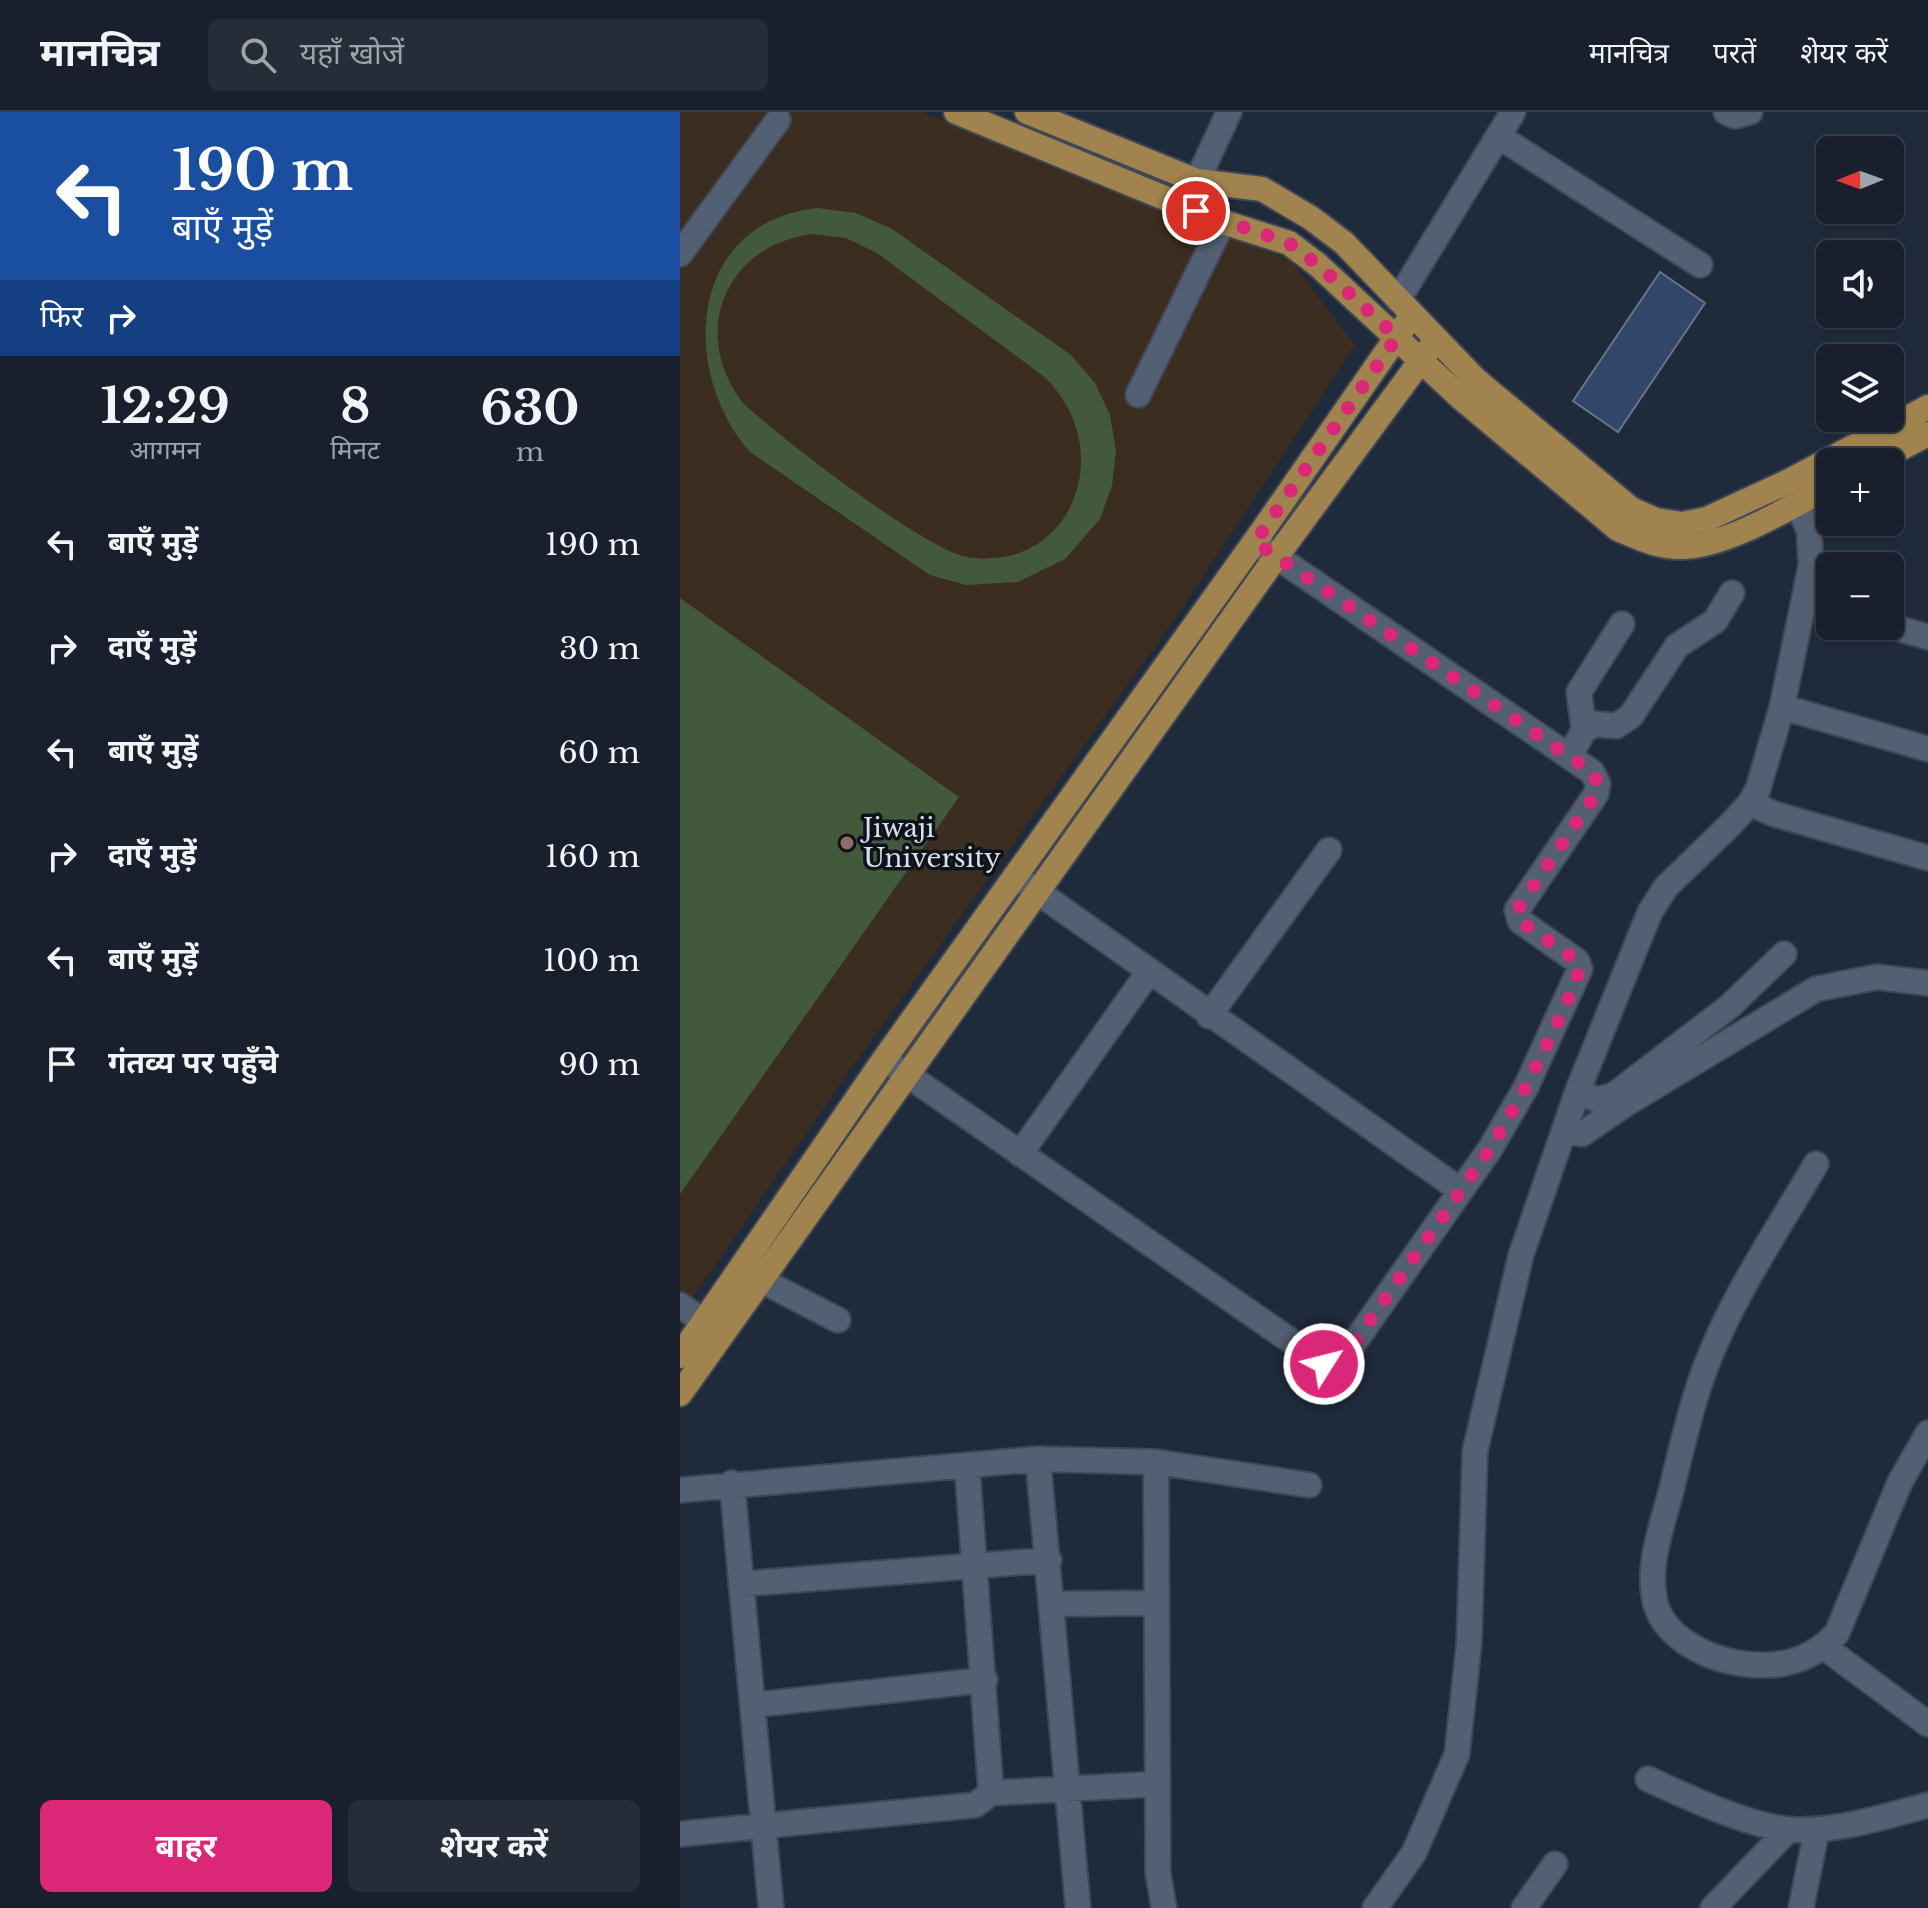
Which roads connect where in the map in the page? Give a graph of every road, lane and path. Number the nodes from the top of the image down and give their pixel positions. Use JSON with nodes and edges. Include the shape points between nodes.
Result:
{"nodes":[{"id":1,"x":956,"y":112,"type":"edge"},
{"id":2,"x":1027,"y":112,"type":"edge"},
{"id":3,"x":1229,"y":112,"type":"edge"},
{"id":4,"x":1513,"y":112,"type":"edge"},
{"id":5,"x":1726,"y":112,"type":"edge"},
{"id":6,"x":1750,"y":112,"type":"edge"},
{"id":7,"x":778,"y":120,"type":"dead end"},
{"id":8,"x":1498,"y":136,"type":"junction"},
{"id":9,"x":1197,"y":181,"type":"junction"},
{"id":10,"x":1223,"y":222,"type":"junction"},
{"id":11,"x":680,"y":254,"type":"edge"},
{"id":12,"x":1700,"y":265,"type":"dead end"},
{"id":13,"x":1405,"y":308,"type":"junction"},
{"id":14,"x":1397,"y":337,"type":"junction"},
{"id":15,"x":1436,"y":340,"type":"junction"},
{"id":16,"x":1421,"y":361,"type":"junction"},
{"id":17,"x":1138,"y":395,"type":"dead end"},
{"id":18,"x":1928,"y":407,"type":"edge"},
{"id":19,"x":1928,"y":434,"type":"edge"},
{"id":20,"x":1902,"y":448,"type":"edge"},
{"id":21,"x":1816,"y":489,"type":"edge"},
{"id":22,"x":1792,"y":493,"type":"junction"},
{"id":23,"x":1255,"y":542,"type":"junction"},
{"id":24,"x":1276,"y":557,"type":"junction"},
{"id":25,"x":1732,"y":593,"type":"dead end"},
{"id":26,"x":1805,"y":601,"type":"junction"},
{"id":27,"x":1816,"y":604,"type":"edge"},
{"id":28,"x":1622,"y":624,"type":"dead end"},
{"id":29,"x":1904,"y":629,"type":"edge"},
{"id":30,"x":1927,"y":633,"type":"edge"},
{"id":31,"x":1782,"y":707,"type":"junction"},
{"id":32,"x":1584,"y":730,"type":"junction"},
{"id":33,"x":1928,"y":749,"type":"edge"},
{"id":34,"x":1570,"y":756,"type":"junction"},
{"id":35,"x":1750,"y":803,"type":"junction"},
{"id":36,"x":1329,"y":850,"type":"dead end"},
{"id":37,"x":1928,"y":858,"type":"edge"},
{"id":38,"x":1015,"y":876,"type":"junction"},
{"id":39,"x":1037,"y":893,"type":"junction"},
{"id":40,"x":1784,"y":954,"type":"dead end"},
{"id":41,"x":1148,"y":973,"type":"junction"},
{"id":42,"x":1928,"y":983,"type":"edge"},
{"id":43,"x":1209,"y":1016,"type":"junction"},
{"id":44,"x":885,"y":1058,"type":"junction"},
{"id":45,"x":908,"y":1078,"type":"junction"},
{"id":46,"x":1578,"y":1090,"type":"junction"},
{"id":47,"x":1564,"y":1130,"type":"junction"},
{"id":48,"x":1020,"y":1154,"type":"junction"},
{"id":49,"x":1816,"y":1164,"type":"dead end"},
{"id":50,"x":1460,"y":1190,"type":"junction"},
{"id":51,"x":751,"y":1275,"type":"junction"},
{"id":52,"x":680,"y":1305,"type":"edge"},
{"id":53,"x":838,"y":1320,"type":"dead end"},
{"id":54,"x":704,"y":1322,"type":"junction"},
{"id":55,"x":680,"y":1356,"type":"edge"},
{"id":56,"x":680,"y":1394,"type":"edge"},
{"id":57,"x":1928,"y":1433,"type":"edge"},
{"id":58,"x":1038,"y":1459,"type":"junction"},
{"id":59,"x":1156,"y":1462,"type":"junction"},
{"id":60,"x":967,"y":1465,"type":"junction"},
{"id":61,"x":732,"y":1483,"type":"junction"},
{"id":62,"x":1309,"y":1485,"type":"dead end"},
{"id":63,"x":680,"y":1490,"type":"edge"},
{"id":64,"x":1049,"y":1560,"type":"junction"},
{"id":65,"x":976,"y":1566,"type":"junction"},
{"id":66,"x":741,"y":1584,"type":"junction"},
{"id":67,"x":1156,"y":1603,"type":"junction"},
{"id":68,"x":1053,"y":1604,"type":"junction"},
{"id":69,"x":1824,"y":1647,"type":"junction"},
{"id":70,"x":985,"y":1680,"type":"junction"},
{"id":71,"x":753,"y":1705,"type":"junction"},
{"id":72,"x":1928,"y":1724,"type":"edge"},
{"id":73,"x":1648,"y":1779,"type":"dead end"},
{"id":74,"x":1157,"y":1784,"type":"junction"},
{"id":75,"x":1068,"y":1790,"type":"junction"},
{"id":76,"x":991,"y":1793,"type":"junction"},
{"id":77,"x":1928,"y":1805,"type":"edge"},
{"id":78,"x":764,"y":1824,"type":"junction"},
{"id":79,"x":1817,"y":1829,"type":"junction"},
{"id":80,"x":1788,"y":1830,"type":"junction"},
{"id":81,"x":680,"y":1834,"type":"edge"},
{"id":82,"x":1555,"y":1864,"type":"dead end"},
{"id":83,"x":771,"y":1908,"type":"edge"},
{"id":84,"x":1078,"y":1908,"type":"edge"},
{"id":85,"x":1164,"y":1908,"type":"edge"},
{"id":86,"x":1375,"y":1908,"type":"edge"},
{"id":87,"x":1524,"y":1908,"type":"edge"},
{"id":88,"x":1713,"y":1908,"type":"edge"},
{"id":89,"x":1801,"y":1908,"type":"edge"}],
"edges":[{"from":1,"to":10,"type":"main road"},
{"from":2,"to":9,"type":"main road"},
{"from":3,"to":9,"type":"street"},
{"from":4,"to":8,"type":"street"},
{"from":5,"to":6,"type":"street"},
{"from":7,"to":11,"type":"street"},
{"from":8,"to":12,"type":"street"},
{"from":8,"to":13,"type":"street"},
{"from":9,"to":13,"type":"main road","via":[[1262,189],[1311,218],[1344,243]]},
{"from":10,"to":14,"type":"main road","via":[[1289,243]]},
{"from":10,"to":17,"type":"street"},
{"from":13,"to":14,"type":"main road"},
{"from":13,"to":15,"type":"main road"},
{"from":14,"to":16,"type":"main road"},
{"from":14,"to":23,"type":"main road"},
{"from":15,"to":16,"type":"main road"},
{"from":15,"to":22,"type":"main road","via":[[1619,499],[1656,520],[1682,524]]},
{"from":16,"to":22,"type":"main road","via":[[1618,529],[1649,543],[1682,547],[1714,541]]},
{"from":16,"to":24,"type":"main road"},
{"from":18,"to":22,"type":"main road"},
{"from":19,"to":20,"type":"main road"},
{"from":21,"to":22,"type":"main road"},
{"from":22,"to":26,"type":"street","via":[[1811,545]]},
{"from":23,"to":24,"type":"street"},
{"from":23,"to":38,"type":"main road"},
{"from":24,"to":34,"type":"street"},
{"from":24,"to":39,"type":"main road"},
{"from":25,"to":32,"type":"street","via":[[1715,621],[1677,646],[1631,716],[1616,726],[1596,724]]},
{"from":26,"to":27,"type":"street"},
{"from":26,"to":31,"type":"street"},
{"from":28,"to":32,"type":"street","via":[[1579,692]]},
{"from":29,"to":30,"type":"street"},
{"from":31,"to":33,"type":"street"},
{"from":31,"to":35,"type":"street"},
{"from":32,"to":34,"type":"street"},
{"from":34,"to":50,"type":"street","via":[[1592,772],[1596,794],[1517,910],[1520,921],[1577,961],[1580,969],[1526,1087]]},
{"from":35,"to":37,"type":"street"},
{"from":35,"to":46,"type":"street","via":[[1674,878],[1650,912]]},
{"from":36,"to":43,"type":"street"},
{"from":38,"to":39,"type":"street"},
{"from":38,"to":44,"type":"main road"},
{"from":39,"to":41,"type":"street"},
{"from":39,"to":45,"type":"main road"},
{"from":40,"to":46,"type":"street","via":[[1730,1006],[1614,1095],[1597,1100]]},
{"from":41,"to":43,"type":"street"},
{"from":41,"to":48,"type":"street"},
{"from":42,"to":47,"type":"street","via":[[1877,977],[1816,989],[1582,1134]]},
{"from":43,"to":50,"type":"street"},
{"from":44,"to":45,"type":"street"},
{"from":44,"to":51,"type":"main road"},
{"from":45,"to":48,"type":"street"},
{"from":45,"to":51,"type":"main road"},
{"from":46,"to":47,"type":"street"},
{"from":47,"to":86,"type":"street","via":[[1521,1255],[1475,1451],[1469,1644],[1457,1754],[1414,1853]]},
{"from":48,"to":50,"type":"street","via":[[1324,1364],[1345,1356]]},
{"from":49,"to":69,"type":"street","via":[[1750,1276],[1707,1363],[1652,1573],[1655,1604],[1675,1636],[1722,1660],[1777,1666],[1805,1659]]},
{"from":51,"to":53,"type":"street"},
{"from":51,"to":54,"type":"main road"},
{"from":51,"to":56,"type":"main road"},
{"from":52,"to":54,"type":"street"},
{"from":54,"to":55,"type":"main road"},
{"from":57,"to":69,"type":"street","via":[[1900,1482],[1837,1633]]},
{"from":58,"to":59,"type":"street"},
{"from":58,"to":60,"type":"street"},
{"from":58,"to":64,"type":"street"},
{"from":59,"to":62,"type":"street"},
{"from":59,"to":67,"type":"street"},
{"from":60,"to":61,"type":"street"},
{"from":60,"to":65,"type":"street"},
{"from":61,"to":63,"type":"street"},
{"from":61,"to":66,"type":"street"},
{"from":64,"to":65,"type":"street"},
{"from":64,"to":68,"type":"street"},
{"from":65,"to":66,"type":"street"},
{"from":65,"to":70,"type":"street"},
{"from":66,"to":71,"type":"street"},
{"from":67,"to":68,"type":"street"},
{"from":67,"to":74,"type":"street"},
{"from":68,"to":75,"type":"street"},
{"from":69,"to":72,"type":"street"},
{"from":70,"to":71,"type":"street"},
{"from":70,"to":76,"type":"street"},
{"from":71,"to":78,"type":"street"},
{"from":73,"to":80,"type":"street","via":[[1714,1809]]},
{"from":74,"to":75,"type":"street"},
{"from":74,"to":85,"type":"street","via":[[1158,1873]]},
{"from":75,"to":76,"type":"street"},
{"from":75,"to":84,"type":"street"},
{"from":76,"to":78,"type":"street","via":[[975,1805]]},
{"from":77,"to":79,"type":"street"},
{"from":78,"to":81,"type":"street"},
{"from":78,"to":83,"type":"street"},
{"from":79,"to":80,"type":"street"},
{"from":79,"to":89,"type":"street"},
{"from":80,"to":88,"type":"street"},
{"from":82,"to":87,"type":"street"}]}
